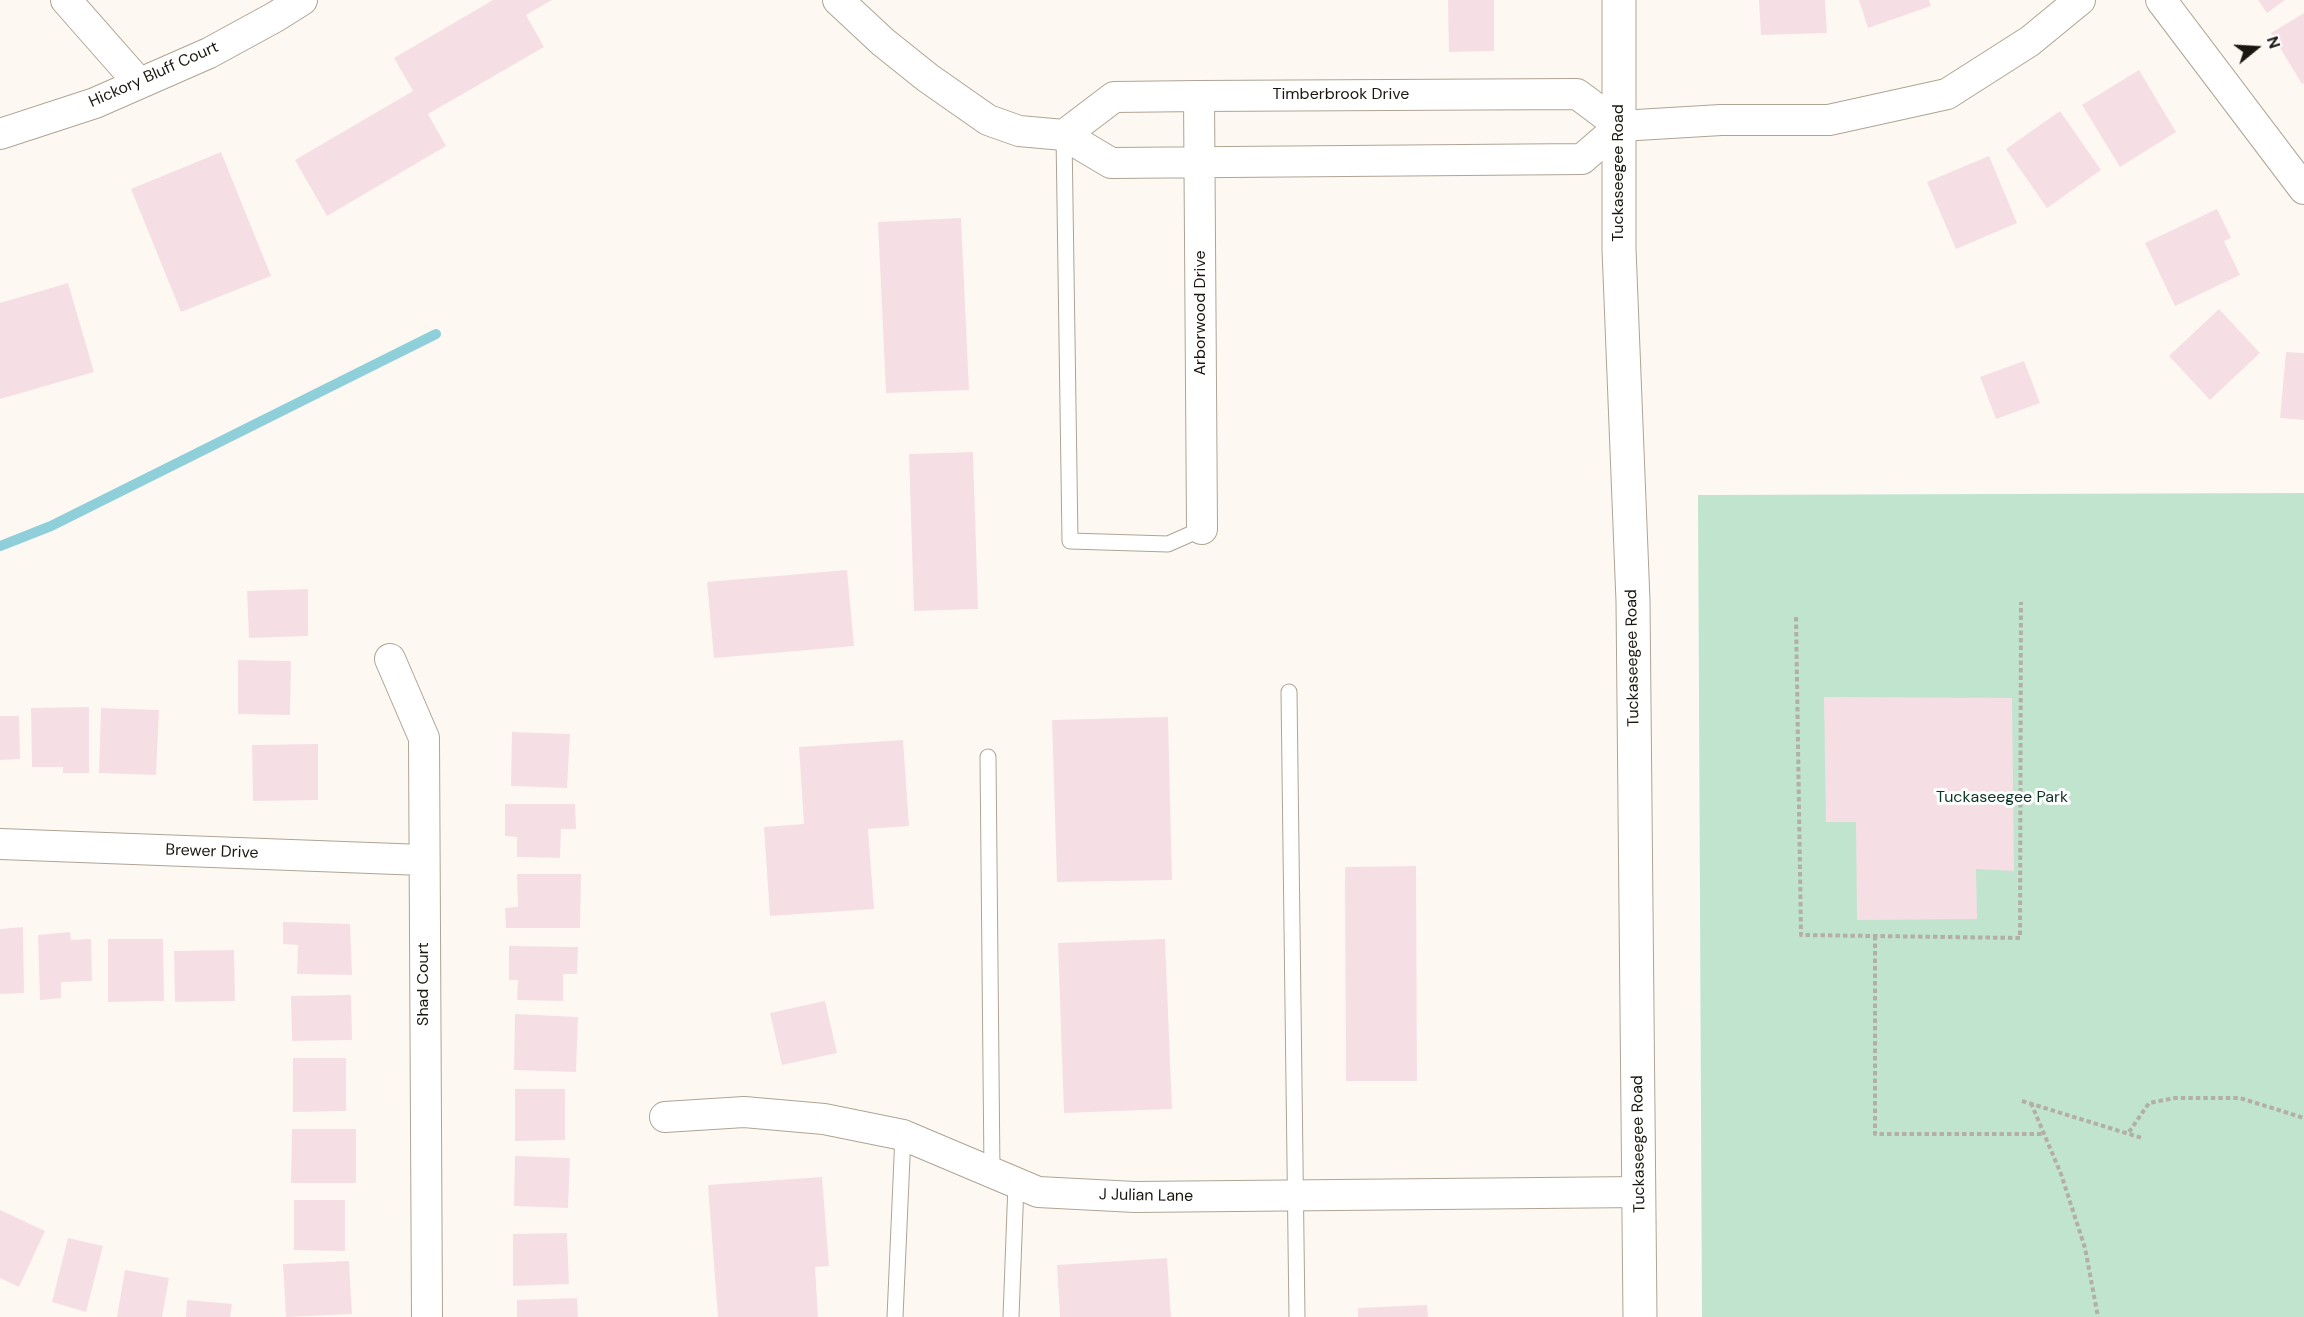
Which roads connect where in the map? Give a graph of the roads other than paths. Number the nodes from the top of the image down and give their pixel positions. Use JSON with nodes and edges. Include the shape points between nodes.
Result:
{"nodes":[{"id":1,"x":66,"y":0,"type":"edge"},
{"id":2,"x":302,"y":0,"type":"edge"},
{"id":3,"x":838,"y":0,"type":"edge"},
{"id":4,"x":1619,"y":0,"type":"edge"},
{"id":5,"x":2080,"y":0,"type":"edge"},
{"id":6,"x":2161,"y":0,"type":"edge"},
{"id":7,"x":139,"y":83,"type":"junction"},
{"id":8,"x":1199,"y":96,"type":"junction"},
{"id":9,"x":1620,"y":126,"type":"junction"},
{"id":10,"x":0,"y":134,"type":"edge"},
{"id":11,"x":1064,"y":135,"type":"junction"},
{"id":12,"x":1200,"y":162,"type":"junction"},
{"id":13,"x":2304,"y":189,"type":"edge"},
{"id":14,"x":1202,"y":529,"type":"joint"},
{"id":15,"x":390,"y":659,"type":"dead end"},
{"id":16,"x":1289,"y":692,"type":"dead end"},
{"id":17,"x":988,"y":757,"type":"dead end"},
{"id":18,"x":0,"y":844,"type":"edge"},
{"id":19,"x":423,"y":860,"type":"junction"},
{"id":20,"x":665,"y":1117,"type":"dead end"},
{"id":21,"x":903,"y":1135,"type":"junction"},
{"id":22,"x":1004,"y":1178,"type":"junction"},
{"id":23,"x":1640,"y":1192,"type":"junction"},
{"id":24,"x":1295,"y":1196,"type":"junction"},
{"id":25,"x":427,"y":1317,"type":"edge"},
{"id":26,"x":895,"y":1317,"type":"edge"},
{"id":27,"x":1011,"y":1317,"type":"edge"},
{"id":28,"x":1297,"y":1317,"type":"edge"},
{"id":29,"x":1640,"y":1317,"type":"edge"}],
"edges":[{"from":1,"to":7,"type":"street"},
{"from":2,"to":7,"type":"street","name":"Hickory Bluff Court","via":[[209,52]]},
{"from":3,"to":11,"type":"street","via":[[927,78],[988,120],[1019,131]]},
{"from":4,"to":9,"type":"street","name":"Tuckaseegee Road"},
{"from":5,"to":9,"type":"street","via":[[2030,41],[1947,94],[1829,120],[1721,120]]},
{"from":6,"to":13,"type":"street"},
{"from":7,"to":10,"type":"street","name":"Hickory Bluff Court","via":[[95,103]]},
{"from":8,"to":9,"type":"street","name":"Timberbrook Drive","via":[[1577,94]]},
{"from":8,"to":11,"type":"street","name":"Timberbrook Drive","via":[[1114,97]]},
{"from":8,"to":12,"type":"street","name":"Arborwood Drive"},
{"from":9,"to":12,"type":"street","via":[[1582,159]]},
{"from":9,"to":23,"type":"street","name":"Tuckaseegee Road","via":[[1618,249],[1633,601]]},
{"from":11,"to":12,"type":"street","via":[[1112,163]]},
{"from":11,"to":14,"type":"lane","via":[[1070,541],[1168,544]]},
{"from":12,"to":14,"type":"street","name":"Arborwood Drive"},
{"from":15,"to":19,"type":"street","name":"Shad Court","via":[[424,738]]},
{"from":16,"to":24,"type":"lane"},
{"from":17,"to":22,"type":"lane"},
{"from":18,"to":19,"type":"street","name":"Brewer Drive"},
{"from":19,"to":25,"type":"street","name":"Shad Court"},
{"from":20,"to":21,"type":"street","name":"J Julian Lane","via":[[744,1112],[824,1119]]},
{"from":21,"to":22,"type":"street","name":"J Julian Lane"},
{"from":21,"to":26,"type":"lane"},
{"from":22,"to":24,"type":"street","name":"J Julian Lane","via":[[1038,1192],[1135,1197]]},
{"from":22,"to":27,"type":"lane"},
{"from":23,"to":24,"type":"street","name":"J Julian Lane"},
{"from":23,"to":29,"type":"street","name":"Tuckaseegee Road"},
{"from":24,"to":28,"type":"lane"}]}
